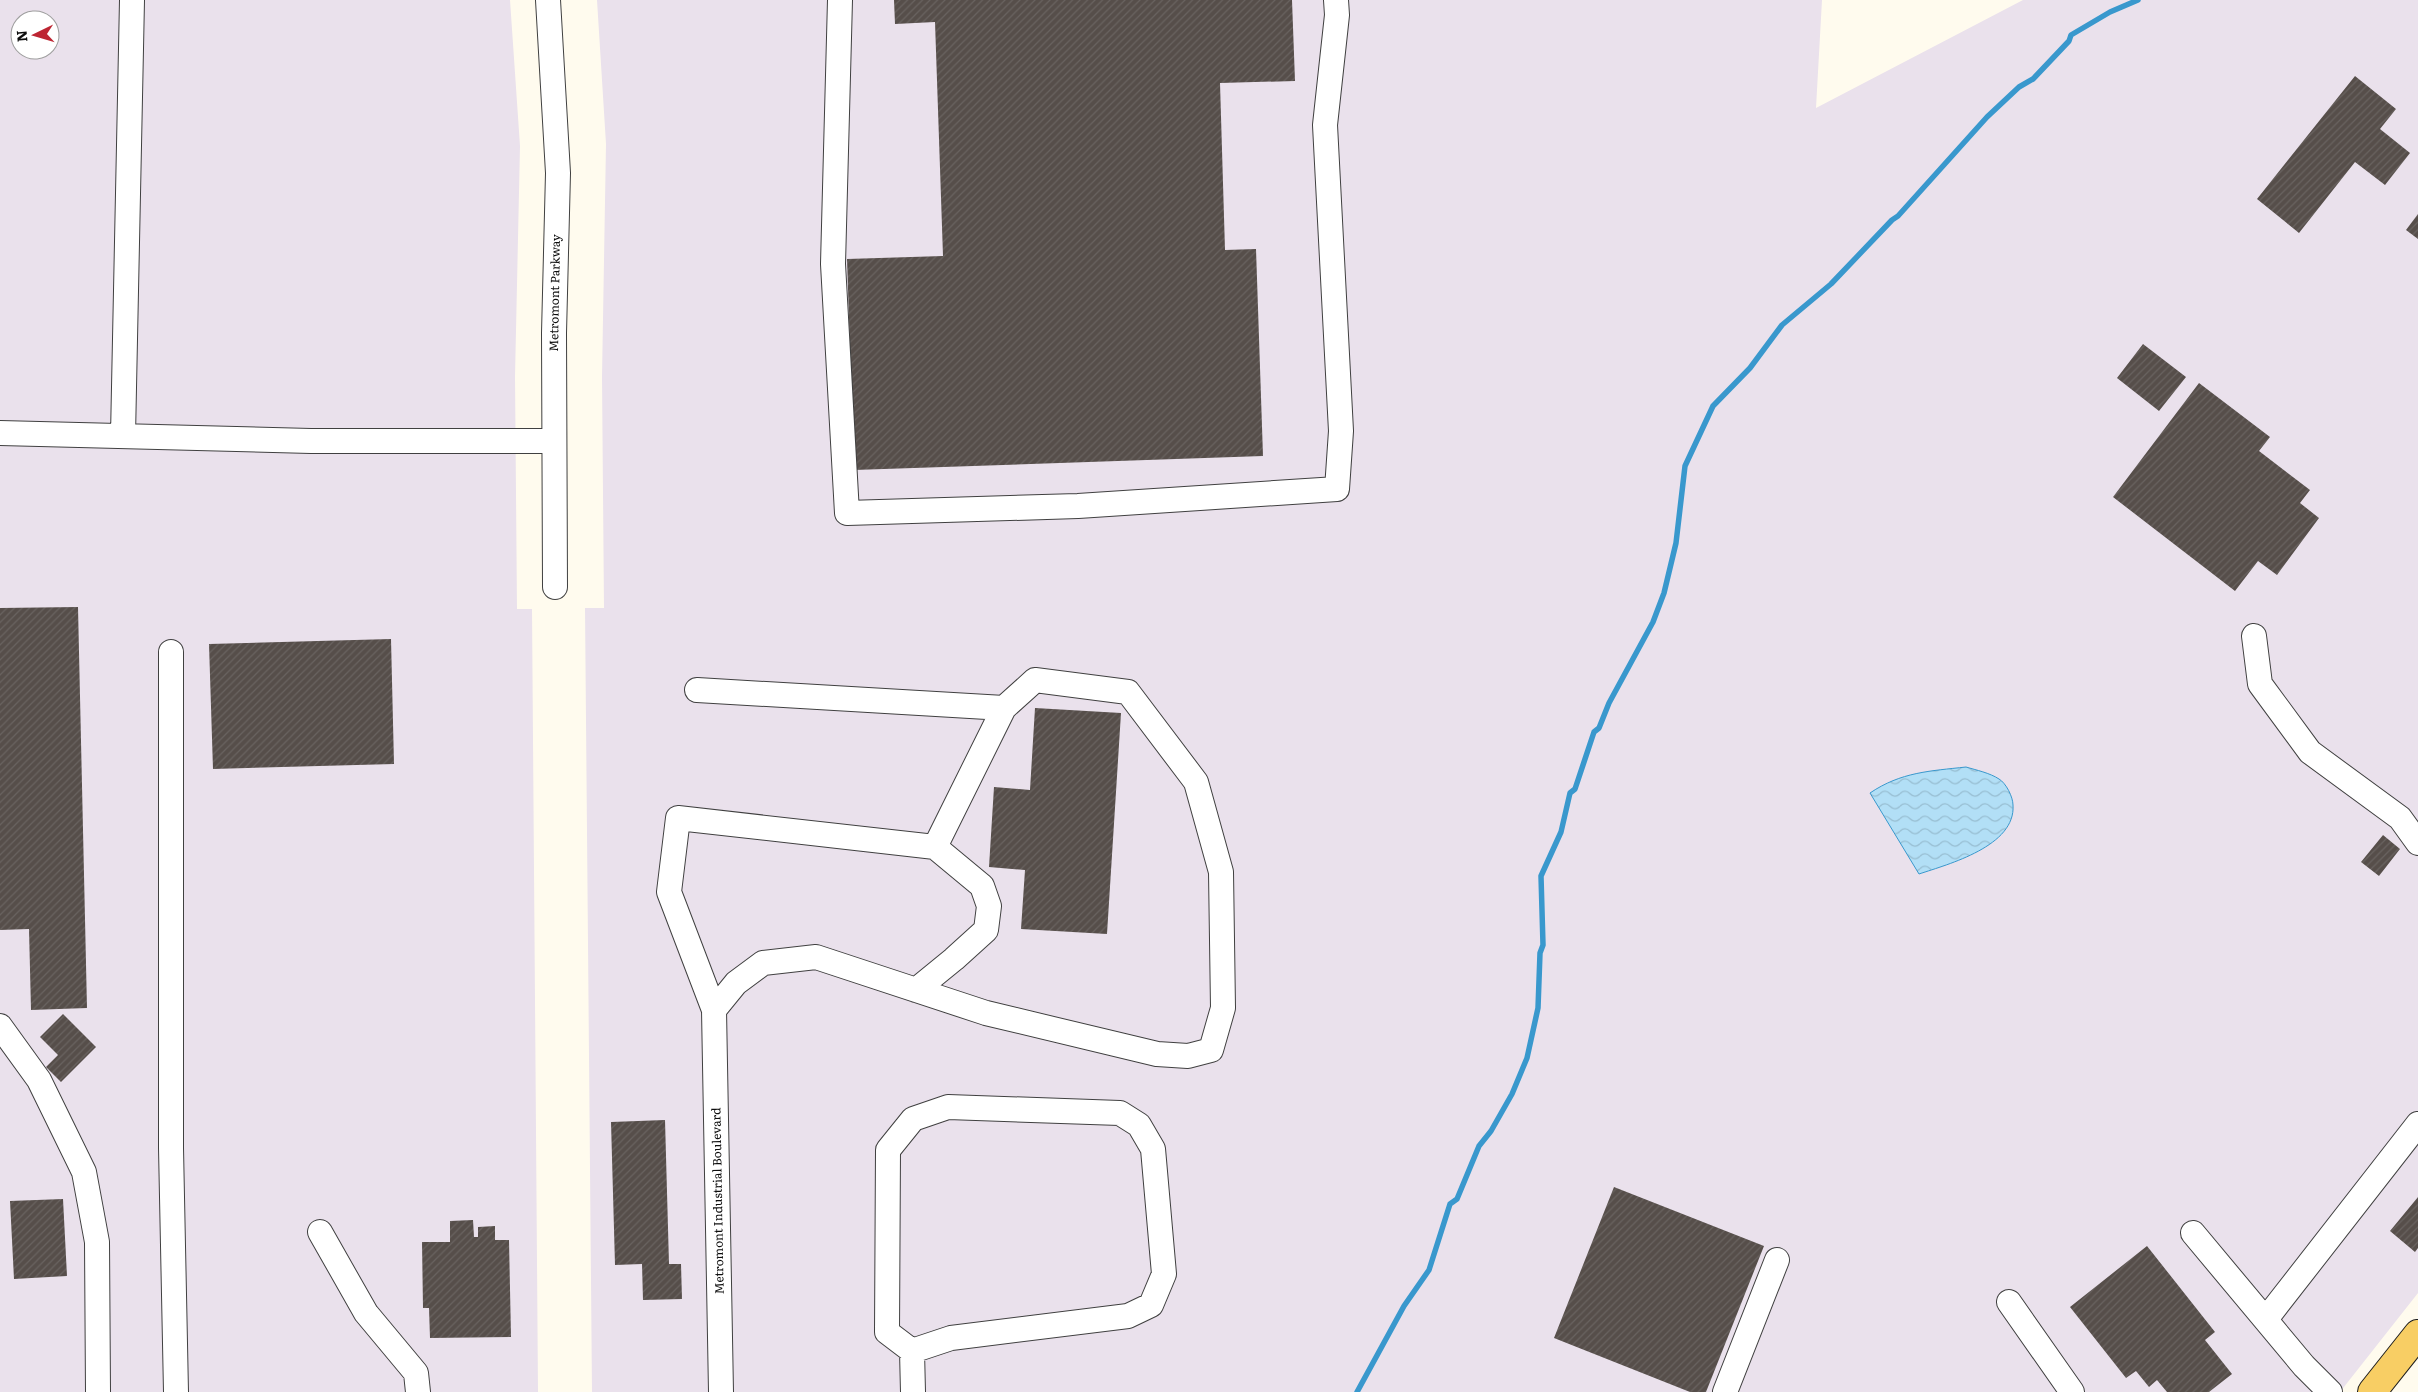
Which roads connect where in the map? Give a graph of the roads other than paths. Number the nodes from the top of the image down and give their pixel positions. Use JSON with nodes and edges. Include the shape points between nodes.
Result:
{"nodes":[{"id":1,"x":132,"y":0,"type":"edge"},
{"id":2,"x":548,"y":0,"type":"edge"},
{"id":3,"x":840,"y":0,"type":"edge"},
{"id":4,"x":1336,"y":0,"type":"edge"},
{"id":5,"x":0,"y":433,"type":"edge"},
{"id":6,"x":123,"y":436,"type":"junction"},
{"id":7,"x":553,"y":441,"type":"junction"},
{"id":8,"x":555,"y":587,"type":"dead end"},
{"id":9,"x":2254,"y":636,"type":"dead end"},
{"id":10,"x":171,"y":652,"type":"dead end"},
{"id":11,"x":697,"y":690,"type":"dead end"},
{"id":12,"x":1004,"y":708,"type":"junction"},
{"id":13,"x":2418,"y":843,"type":"edge"},
{"id":14,"x":935,"y":846,"type":"junction"},
{"id":15,"x":916,"y":990,"type":"junction"},
{"id":16,"x":714,"y":1010,"type":"junction"},
{"id":17,"x":0,"y":1026,"type":"edge"},
{"id":18,"x":2418,"y":1124,"type":"edge"},
{"id":19,"x":320,"y":1232,"type":"dead end"},
{"id":20,"x":2193,"y":1233,"type":"dead end"},
{"id":21,"x":1777,"y":1260,"type":"dead end"},
{"id":22,"x":2010,"y":1302,"type":"dead end"},
{"id":23,"x":2266,"y":1319,"type":"junction"},
{"id":24,"x":2418,"y":1334,"type":"edge"},
{"id":25,"x":912,"y":1351,"type":"junction"},
{"id":26,"x":98,"y":1392,"type":"edge"},
{"id":27,"x":176,"y":1392,"type":"edge"},
{"id":28,"x":418,"y":1392,"type":"edge"},
{"id":29,"x":721,"y":1392,"type":"edge"},
{"id":30,"x":913,"y":1392,"type":"edge"},
{"id":31,"x":1725,"y":1392,"type":"edge"},
{"id":32,"x":2072,"y":1392,"type":"edge"},
{"id":33,"x":2330,"y":1392,"type":"edge"},
{"id":34,"x":2372,"y":1392,"type":"edge"}],
"edges":[{"from":1,"to":6,"type":"street"},
{"from":2,"to":7,"type":"street","name":"Metromont Parkway","via":[[558,174]]},
{"from":3,"to":4,"type":"street","via":[[833,264],[847,513],[1078,506],[1338,489],[1341,431],[1325,125]]},
{"from":5,"to":6,"type":"street"},
{"from":6,"to":7,"type":"street","via":[[311,441]]},
{"from":7,"to":8,"type":"street","name":"Metromont Parkway"},
{"from":9,"to":13,"type":"street","via":[[2260,684],[2310,752],[2400,818]]},
{"from":10,"to":27,"type":"street","via":[[171,1148]]},
{"from":11,"to":12,"type":"street"},
{"from":12,"to":14,"type":"street"},
{"from":12,"to":15,"type":"street","via":[[1035,680],[1128,692],[1196,782],[1221,872],[1223,1008],[1211,1050],[1188,1056],[1157,1054],[986,1014]]},
{"from":14,"to":15,"type":"street","via":[[982,886],[989,906],[986,930]]},
{"from":14,"to":16,"type":"street","name":"Metromont Industrial Boulevard","via":[[678,818],[669,892]]},
{"from":15,"to":16,"type":"street","via":[[816,957],[762,963],[736,983]]},
{"from":16,"to":29,"type":"street","name":"Metromont Industrial Boulevard"},
{"from":17,"to":26,"type":"street","via":[[39,1080],[84,1172],[97,1242]]},
{"from":18,"to":23,"type":"street"},
{"from":19,"to":28,"type":"street","via":[[366,1313],[416,1373]]},
{"from":20,"to":23,"type":"street"},
{"from":21,"to":31,"type":"street"},
{"from":22,"to":32,"type":"street"},
{"from":23,"to":33,"type":"street"},
{"from":24,"to":34,"type":"main road"},
{"from":25,"to":25,"type":"street","via":[[888,1332],[888,1150],[912,1119],[948,1107],[1120,1113],[1139,1125],[1153,1149],[1164,1274],[1151,1304],[1128,1316],[951,1338]]},
{"from":25,"to":30,"type":"street"}]}
